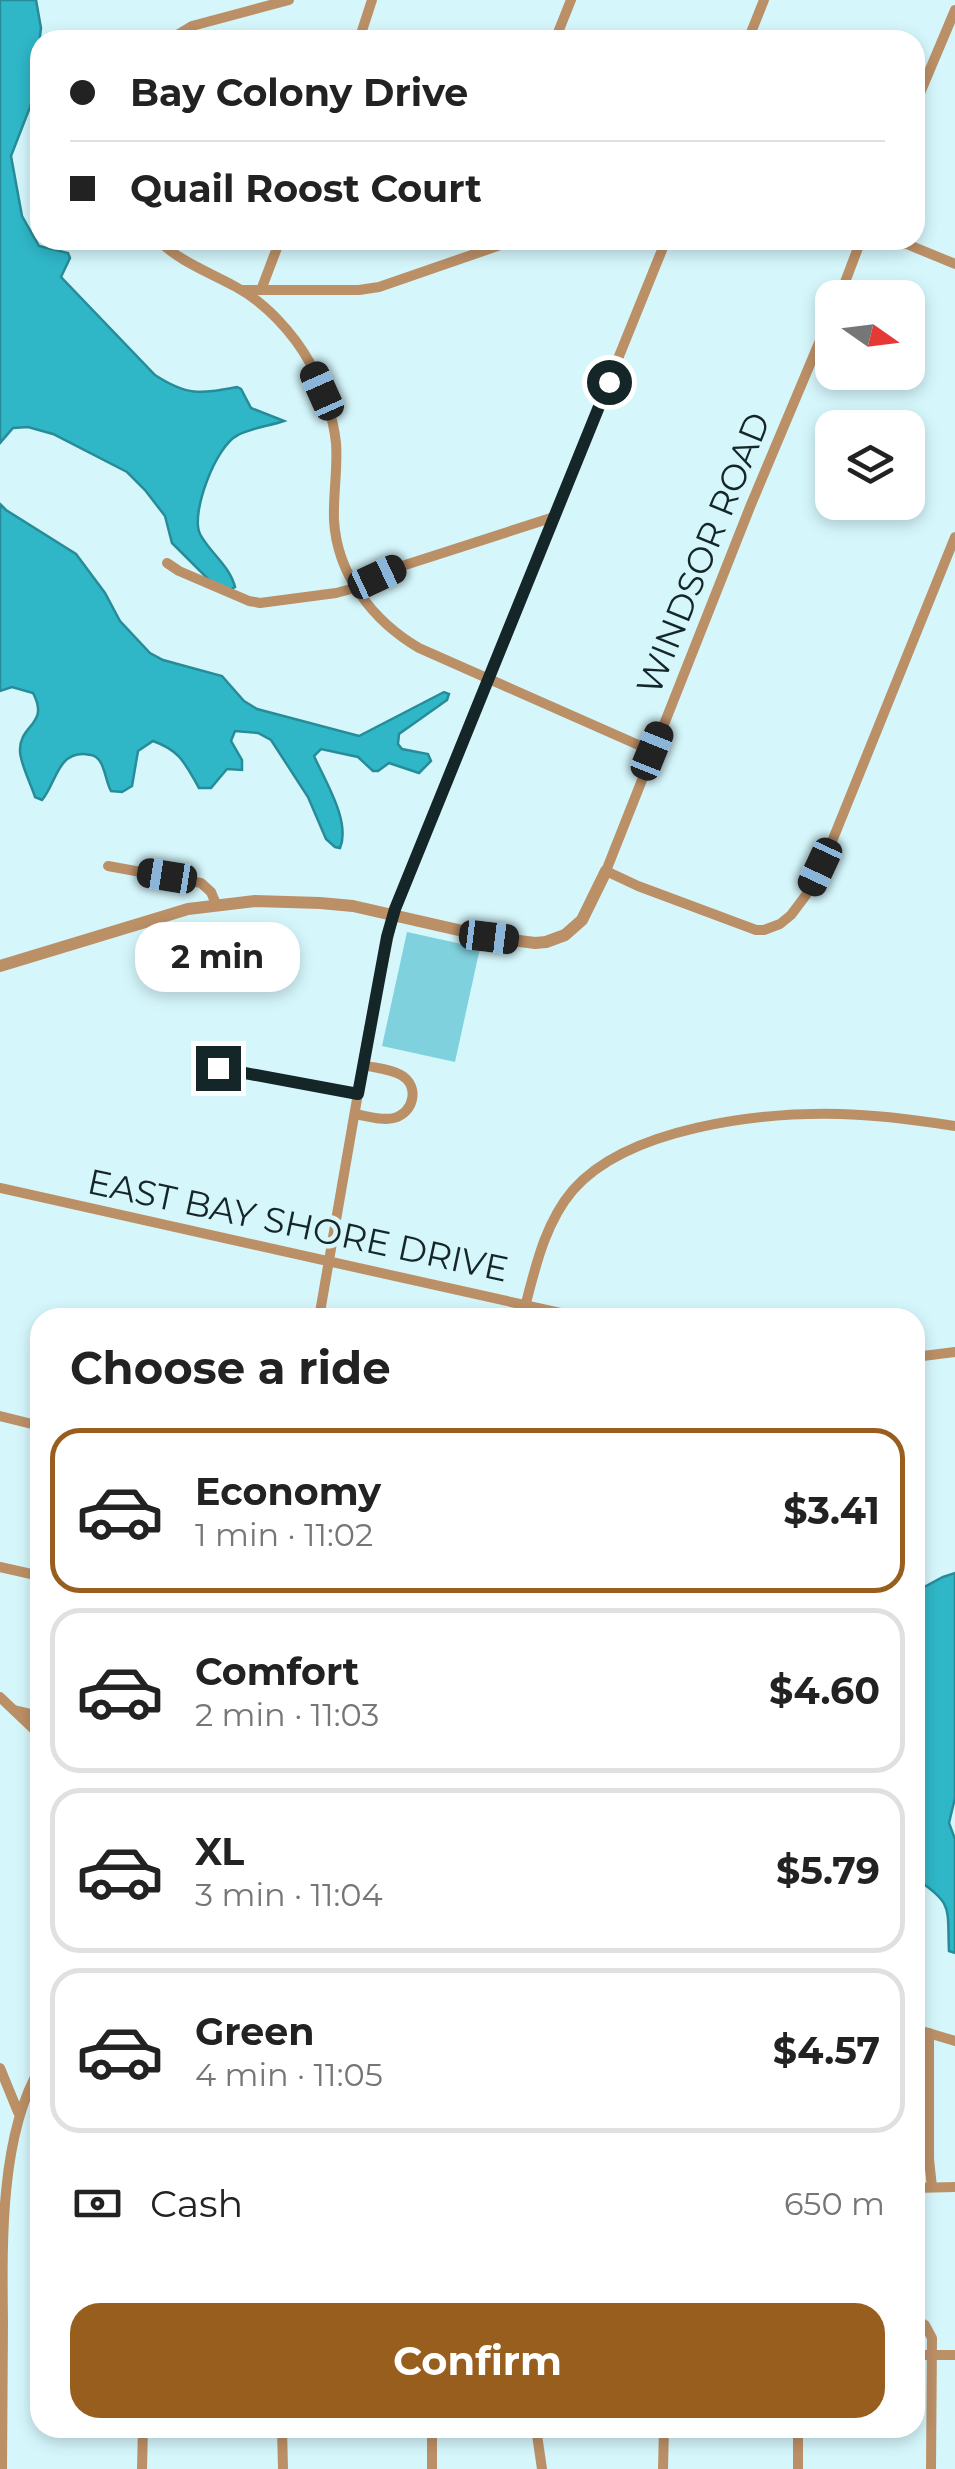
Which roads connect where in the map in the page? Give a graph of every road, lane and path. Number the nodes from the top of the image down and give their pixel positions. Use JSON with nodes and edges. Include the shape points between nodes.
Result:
{"nodes":[{"id":1,"x":289,"y":0,"type":"edge"},
{"id":2,"x":372,"y":0,"type":"edge"},
{"id":3,"x":571,"y":0,"type":"edge"},
{"id":4,"x":764,"y":0,"type":"edge"},
{"id":5,"x":955,"y":10,"type":"edge"},
{"id":6,"x":186,"y":30,"type":"edge"},
{"id":7,"x":362,"y":30,"type":"edge"},
{"id":8,"x":559,"y":30,"type":"edge"},
{"id":9,"x":752,"y":30,"type":"edge"},
{"id":10,"x":925,"y":81,"type":"edge"},
{"id":11,"x":170,"y":250,"type":"edge"},
{"id":12,"x":276,"y":250,"type":"edge"},
{"id":13,"x":486,"y":250,"type":"edge"},
{"id":14,"x":662,"y":250,"type":"edge"},
{"id":15,"x":857,"y":250,"type":"edge"},
{"id":16,"x":922,"y":250,"type":"edge"},
{"id":17,"x":955,"y":264,"type":"edge"},
{"id":18,"x":846,"y":280,"type":"edge"},
{"id":19,"x":242,"y":290,"type":"junction"},
{"id":20,"x":261,"y":290,"type":"junction"},
{"id":21,"x":815,"y":352,"type":"edge"},
{"id":22,"x":554,"y":517,"type":"junction"},
{"id":23,"x":955,"y":537,"type":"edge"},
{"id":24,"x":167,"y":564,"type":"dead end"},
{"id":25,"x":356,"y":588,"type":"junction"},
{"id":26,"x":488,"y":678,"type":"junction"},
{"id":27,"x":652,"y":751,"type":"junction"},
{"id":28,"x":108,"y":866,"type":"dead end"},
{"id":29,"x":606,"y":871,"type":"junction"},
{"id":30,"x":216,"y":904,"type":"junction"},
{"id":31,"x":393,"y":916,"type":"junction"},
{"id":32,"x":0,"y":966,"type":"edge"},
{"id":33,"x":363,"y":1065,"type":"junction"},
{"id":34,"x":218,"y":1068,"type":"dead end"},
{"id":35,"x":358,"y":1094,"type":"junction"},
{"id":36,"x":355,"y":1114,"type":"junction"},
{"id":37,"x":955,"y":1126,"type":"edge"},
{"id":38,"x":0,"y":1188,"type":"edge"},
{"id":39,"x":329,"y":1260,"type":"junction"},
{"id":40,"x":526,"y":1304,"type":"junction"},
{"id":41,"x":322,"y":1308,"type":"edge"},
{"id":42,"x":525,"y":1308,"type":"edge"},
{"id":43,"x":543,"y":1308,"type":"edge"},
{"id":44,"x":955,"y":1352,"type":"edge"},
{"id":45,"x":925,"y":1356,"type":"edge"},
{"id":46,"x":0,"y":1416,"type":"edge"},
{"id":47,"x":30,"y":1424,"type":"edge"},
{"id":48,"x":0,"y":1567,"type":"edge"},
{"id":49,"x":30,"y":1574,"type":"edge"},
{"id":50,"x":0,"y":1697,"type":"edge"},
{"id":51,"x":13,"y":1710,"type":"junction"},
{"id":52,"x":30,"y":1714,"type":"edge"},
{"id":53,"x":30,"y":1726,"type":"edge"},
{"id":54,"x":925,"y":2032,"type":"edge"},
{"id":55,"x":930,"y":2033,"type":"junction"},
{"id":56,"x":955,"y":2041,"type":"edge"},
{"id":57,"x":0,"y":2068,"type":"edge"},
{"id":58,"x":30,"y":2084,"type":"edge"},
{"id":59,"x":18,"y":2112,"type":"junction"},
{"id":60,"x":955,"y":2187,"type":"edge"},
{"id":61,"x":925,"y":2188,"type":"edge"},
{"id":62,"x":932,"y":2188,"type":"junction"},
{"id":63,"x":1,"y":2325,"type":"edge"},
{"id":64,"x":925,"y":2328,"type":"edge"},
{"id":65,"x":925,"y":2355,"type":"edge"},
{"id":66,"x":931,"y":2355,"type":"junction"},
{"id":67,"x":955,"y":2355,"type":"edge"},
{"id":68,"x":143,"y":2438,"type":"edge"},
{"id":69,"x":282,"y":2438,"type":"edge"},
{"id":70,"x":432,"y":2438,"type":"edge"},
{"id":71,"x":537,"y":2438,"type":"edge"},
{"id":72,"x":664,"y":2438,"type":"edge"},
{"id":73,"x":798,"y":2438,"type":"edge"},
{"id":74,"x":2,"y":2469,"type":"edge"},
{"id":75,"x":142,"y":2469,"type":"edge"},
{"id":76,"x":282,"y":2469,"type":"edge"},
{"id":77,"x":432,"y":2469,"type":"edge"},
{"id":78,"x":542,"y":2469,"type":"edge"},
{"id":79,"x":663,"y":2469,"type":"edge"},
{"id":80,"x":798,"y":2469,"type":"edge"},
{"id":81,"x":932,"y":2469,"type":"edge"}],
"edges":[{"from":1,"to":6,"type":"street"},
{"from":2,"to":7,"type":"street"},
{"from":3,"to":8,"type":"street"},
{"from":4,"to":9,"type":"street"},
{"from":5,"to":10,"type":"street"},
{"from":11,"to":19,"type":"street"},
{"from":12,"to":20,"type":"street"},
{"from":13,"to":20,"type":"street","via":[[379,287]]},
{"from":14,"to":22,"type":"street"},
{"from":15,"to":18,"type":"street"},
{"from":16,"to":17,"type":"street"},
{"from":19,"to":20,"type":"street"},
{"from":19,"to":25,"type":"street","via":[[302,352],[326,401],[336,441],[334,524]]},
{"from":21,"to":27,"type":"street","name":"WINDSOR ROAD"},
{"from":22,"to":25,"type":"street","via":[[399,567]]},
{"from":22,"to":26,"type":"street"},
{"from":23,"to":29,"type":"street","via":[[838,827],[798,907],[775,927],[747,928]]},
{"from":24,"to":25,"type":"street","via":[[248,601]]},
{"from":25,"to":26,"type":"street","via":[[404,639]]},
{"from":26,"to":27,"type":"street"},
{"from":26,"to":31,"type":"street"},
{"from":27,"to":29,"type":"street","name":"WINDSOR ROAD"},
{"from":28,"to":30,"type":"street","via":[[201,883]]},
{"from":29,"to":31,"type":"street","via":[[582,920],[546,942]]},
{"from":30,"to":31,"type":"street","via":[[320,902]]},
{"from":30,"to":32,"type":"street"},
{"from":31,"to":33,"type":"street"},
{"from":33,"to":35,"type":"street"},
{"from":33,"to":36,"type":"street","via":[[400,1074],[413,1098],[396,1118]]},
{"from":34,"to":35,"type":"street"},
{"from":35,"to":36,"type":"street"},
{"from":36,"to":39,"type":"street"},
{"from":37,"to":40,"type":"street","via":[[808,1114],[698,1128],[625,1151],[588,1175],[559,1209]]},
{"from":38,"to":39,"type":"street","name":"EAST BAY SHORE DRIVE"},
{"from":39,"to":40,"type":"street","name":"EAST BAY SHORE DRIVE"},
{"from":39,"to":41,"type":"street"},
{"from":40,"to":42,"type":"street"},
{"from":40,"to":43,"type":"street","name":"EAST BAY SHORE DRIVE"},
{"from":44,"to":45,"type":"street"},
{"from":46,"to":47,"type":"street"},
{"from":48,"to":49,"type":"street"},
{"from":50,"to":51,"type":"street"},
{"from":51,"to":52,"type":"street"},
{"from":51,"to":53,"type":"street"},
{"from":54,"to":55,"type":"street"},
{"from":55,"to":56,"type":"street"},
{"from":55,"to":62,"type":"street"},
{"from":57,"to":59,"type":"street"},
{"from":58,"to":59,"type":"street"},
{"from":59,"to":63,"type":"street","via":[[2,2200]]},
{"from":60,"to":62,"type":"street"},
{"from":61,"to":62,"type":"street"},
{"from":63,"to":74,"type":"street"},
{"from":64,"to":66,"type":"street"},
{"from":65,"to":66,"type":"street"},
{"from":66,"to":67,"type":"street"},
{"from":66,"to":81,"type":"street"},
{"from":68,"to":75,"type":"street"},
{"from":69,"to":76,"type":"street"},
{"from":70,"to":77,"type":"street"},
{"from":71,"to":78,"type":"street"},
{"from":72,"to":79,"type":"street"},
{"from":73,"to":80,"type":"street"}]}
